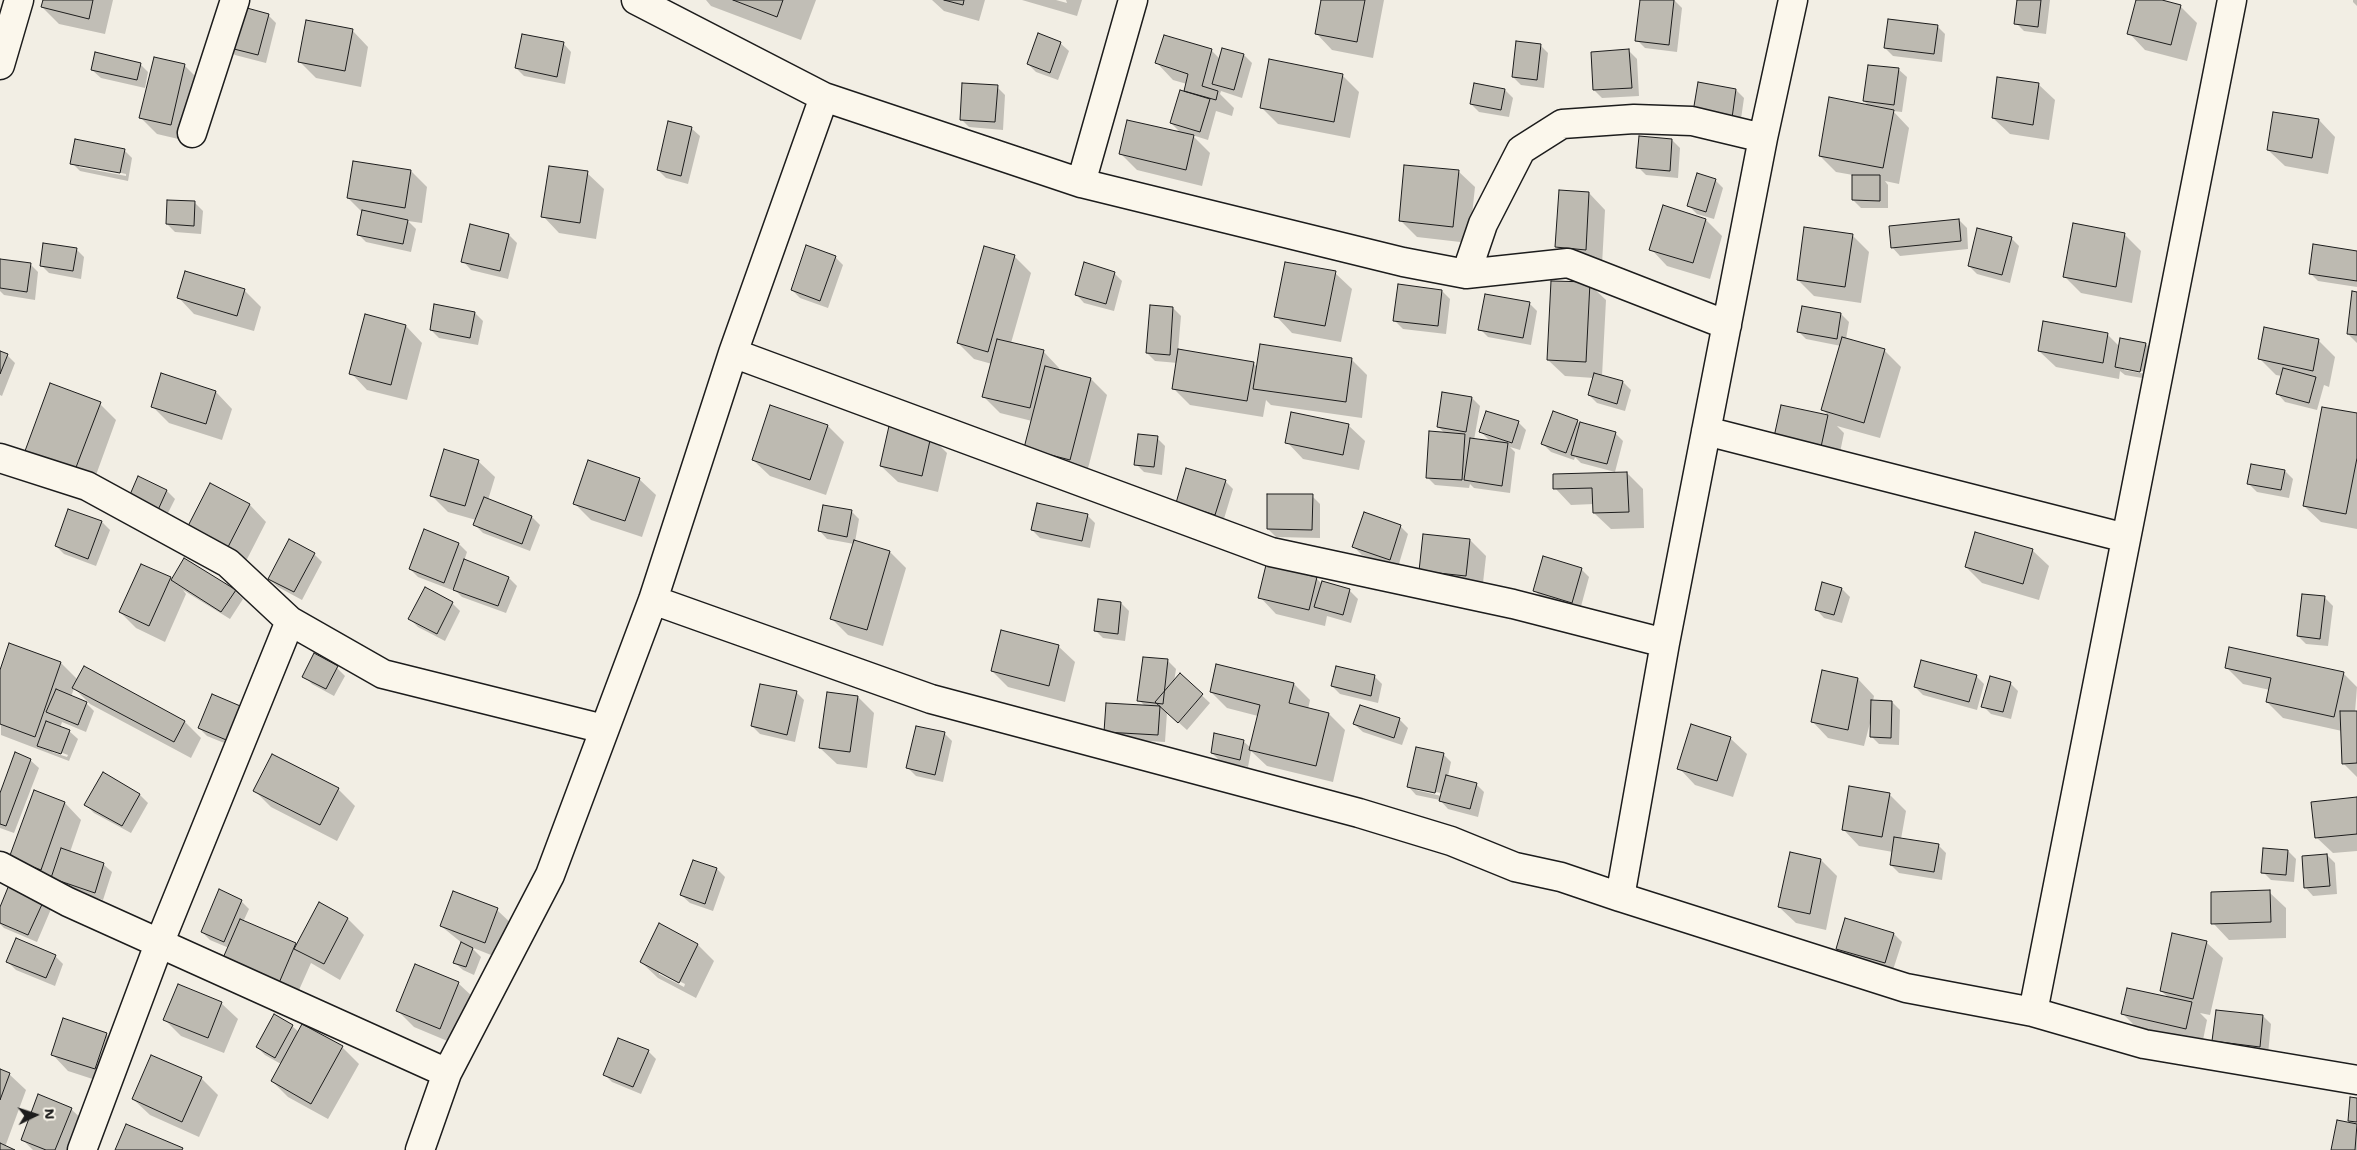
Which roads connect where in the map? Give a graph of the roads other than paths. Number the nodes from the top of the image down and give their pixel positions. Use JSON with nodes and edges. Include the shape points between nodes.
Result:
{"nodes":[{"id":1,"x":19,"y":0,"type":"edge"},
{"id":2,"x":235,"y":0,"type":"edge"},
{"id":3,"x":636,"y":0,"type":"edge"},
{"id":4,"x":1133,"y":0,"type":"edge"},
{"id":5,"x":1793,"y":0,"type":"edge"},
{"id":6,"x":2232,"y":0,"type":"edge"},
{"id":7,"x":0,"y":65,"type":"edge"},
{"id":8,"x":824,"y":98,"type":"junction"},
{"id":9,"x":192,"y":133,"type":"dead end"},
{"id":10,"x":1763,"y":138,"type":"junction"},
{"id":11,"x":1082,"y":183,"type":"junction"},
{"id":12,"x":1466,"y":274,"type":"junction"},
{"id":13,"x":1727,"y":325,"type":"junction"},
{"id":14,"x":733,"y":353,"type":"junction"},
{"id":15,"x":1706,"y":431,"type":"junction"},
{"id":16,"x":0,"y":458,"type":"edge"},
{"id":17,"x":2126,"y":538,"type":"junction"},
{"id":18,"x":653,"y":600,"type":"junction"},
{"id":19,"x":290,"y":621,"type":"junction"},
{"id":20,"x":1665,"y":642,"type":"junction"},
{"id":21,"x":604,"y":729,"type":"junction"},
{"id":22,"x":0,"y":866,"type":"edge"},
{"id":23,"x":1620,"y":897,"type":"junction"},
{"id":24,"x":159,"y":944,"type":"junction"},
{"id":25,"x":2033,"y":1012,"type":"junction"},
{"id":26,"x":447,"y":1073,"type":"junction"},
{"id":27,"x":2357,"y":1080,"type":"edge"},
{"id":28,"x":82,"y":1150,"type":"edge"},
{"id":29,"x":420,"y":1150,"type":"edge"}],
"edges":[{"from":1,"to":7,"type":"street"},
{"from":2,"to":9,"type":"street"},
{"from":3,"to":8,"type":"street"},
{"from":4,"to":11,"type":"street"},
{"from":5,"to":10,"type":"street"},
{"from":6,"to":17,"type":"street"},
{"from":8,"to":11,"type":"street"},
{"from":8,"to":14,"type":"street"},
{"from":10,"to":12,"type":"street","via":[[1692,121],[1634,119],[1562,124],[1521,150],[1483,224]]},
{"from":10,"to":13,"type":"street"},
{"from":11,"to":12,"type":"street"},
{"from":12,"to":13,"type":"street","via":[[1568,263]]},
{"from":13,"to":15,"type":"street"},
{"from":14,"to":18,"type":"street"},
{"from":14,"to":20,"type":"street","via":[[1271,552],[1513,604]]},
{"from":15,"to":17,"type":"street"},
{"from":15,"to":20,"type":"street"},
{"from":16,"to":19,"type":"street","via":[[87,486],[228,563]]},
{"from":17,"to":25,"type":"street"},
{"from":18,"to":21,"type":"street"},
{"from":18,"to":23,"type":"street","via":[[931,699],[1359,813],[1451,841],[1515,867]]},
{"from":19,"to":21,"type":"street","via":[[383,674]]},
{"from":19,"to":24,"type":"street"},
{"from":20,"to":23,"type":"street"},
{"from":21,"to":26,"type":"street","via":[[550,875]]},
{"from":22,"to":24,"type":"street"},
{"from":23,"to":25,"type":"street","via":[[1906,988]]},
{"from":24,"to":26,"type":"street"},
{"from":24,"to":28,"type":"street"},
{"from":25,"to":27,"type":"street","via":[[2144,1044]]},
{"from":26,"to":29,"type":"street"}]}
